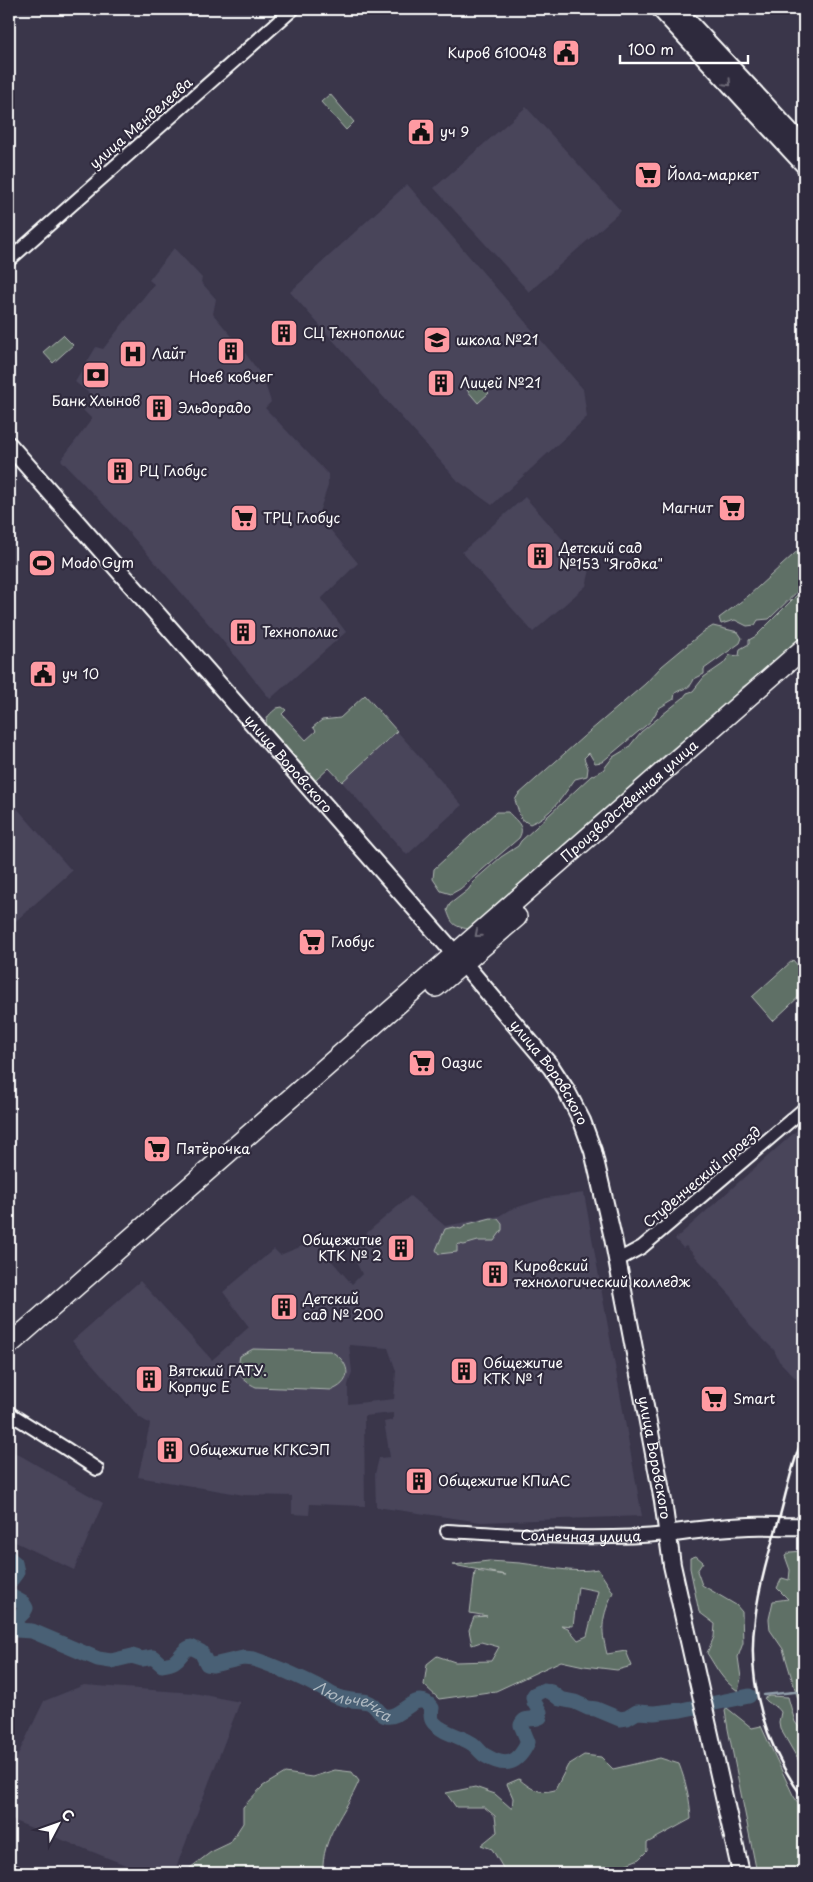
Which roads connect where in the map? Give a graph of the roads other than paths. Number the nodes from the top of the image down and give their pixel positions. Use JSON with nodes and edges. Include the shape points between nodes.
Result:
{"nodes":[{"id":1,"x":293,"y":9,"type":"edge"},
{"id":2,"x":660,"y":9,"type":"edge"},
{"id":3,"x":677,"y":9,"type":"edge"},
{"id":4,"x":804,"y":146,"type":"edge"},
{"id":5,"x":804,"y":165,"type":"edge"},
{"id":6,"x":9,"y":260,"type":"edge"},
{"id":7,"x":9,"y":444,"type":"edge"},
{"id":8,"x":804,"y":648,"type":"edge"},
{"id":9,"x":804,"y":663,"type":"edge"},
{"id":10,"x":459,"y":959,"type":"junction"},
{"id":11,"x":804,"y":1110,"type":"edge"},
{"id":12,"x":616,"y":1261,"type":"junction"},
{"id":13,"x":59,"y":1308,"type":"junction"},
{"id":14,"x":9,"y":1345,"type":"edge"},
{"id":15,"x":9,"y":1358,"type":"edge"},
{"id":16,"x":9,"y":1414,"type":"edge"},
{"id":17,"x":97,"y":1470,"type":"dead end"},
{"id":18,"x":804,"y":1526,"type":"edge"},
{"id":19,"x":447,"y":1531,"type":"dead end"},
{"id":20,"x":667,"y":1534,"type":"junction"},
{"id":21,"x":741,"y":1873,"type":"edge"}],
"edges":[{"from":1,"to":6,"type":"street","name":"улица Менделеева"},
{"from":2,"to":5,"type":"main road","one_way":true},
{"from":3,"to":4,"type":"main road"},
{"from":7,"to":10,"type":"main road","name":"улица Воровского"},
{"from":8,"to":10,"type":"highway","name":"Производственная улица","one_way":true},
{"from":9,"to":10,"type":"highway","name":"Производственная улица"},
{"from":10,"to":12,"type":"main road","name":"улица Воровского","via":[[531,1041],[566,1090],[593,1151]]},
{"from":10,"to":13,"type":"highway","via":[[284,1117]]},
{"from":11,"to":12,"type":"street","name":"Студенческий проезд","via":[[642,1247]]},
{"from":12,"to":20,"type":"main road","name":"улица Воровского"},
{"from":13,"to":14,"type":"highway"},
{"from":13,"to":15,"type":"highway"},
{"from":16,"to":17,"type":"street"},
{"from":18,"to":20,"type":"main road","name":"Солнечная улица","via":[[752,1526]]},
{"from":19,"to":20,"type":"street","name":"Солнечная улица","via":[[558,1537]]},
{"from":20,"to":21,"type":"main road","name":"улица Воровского"}]}
